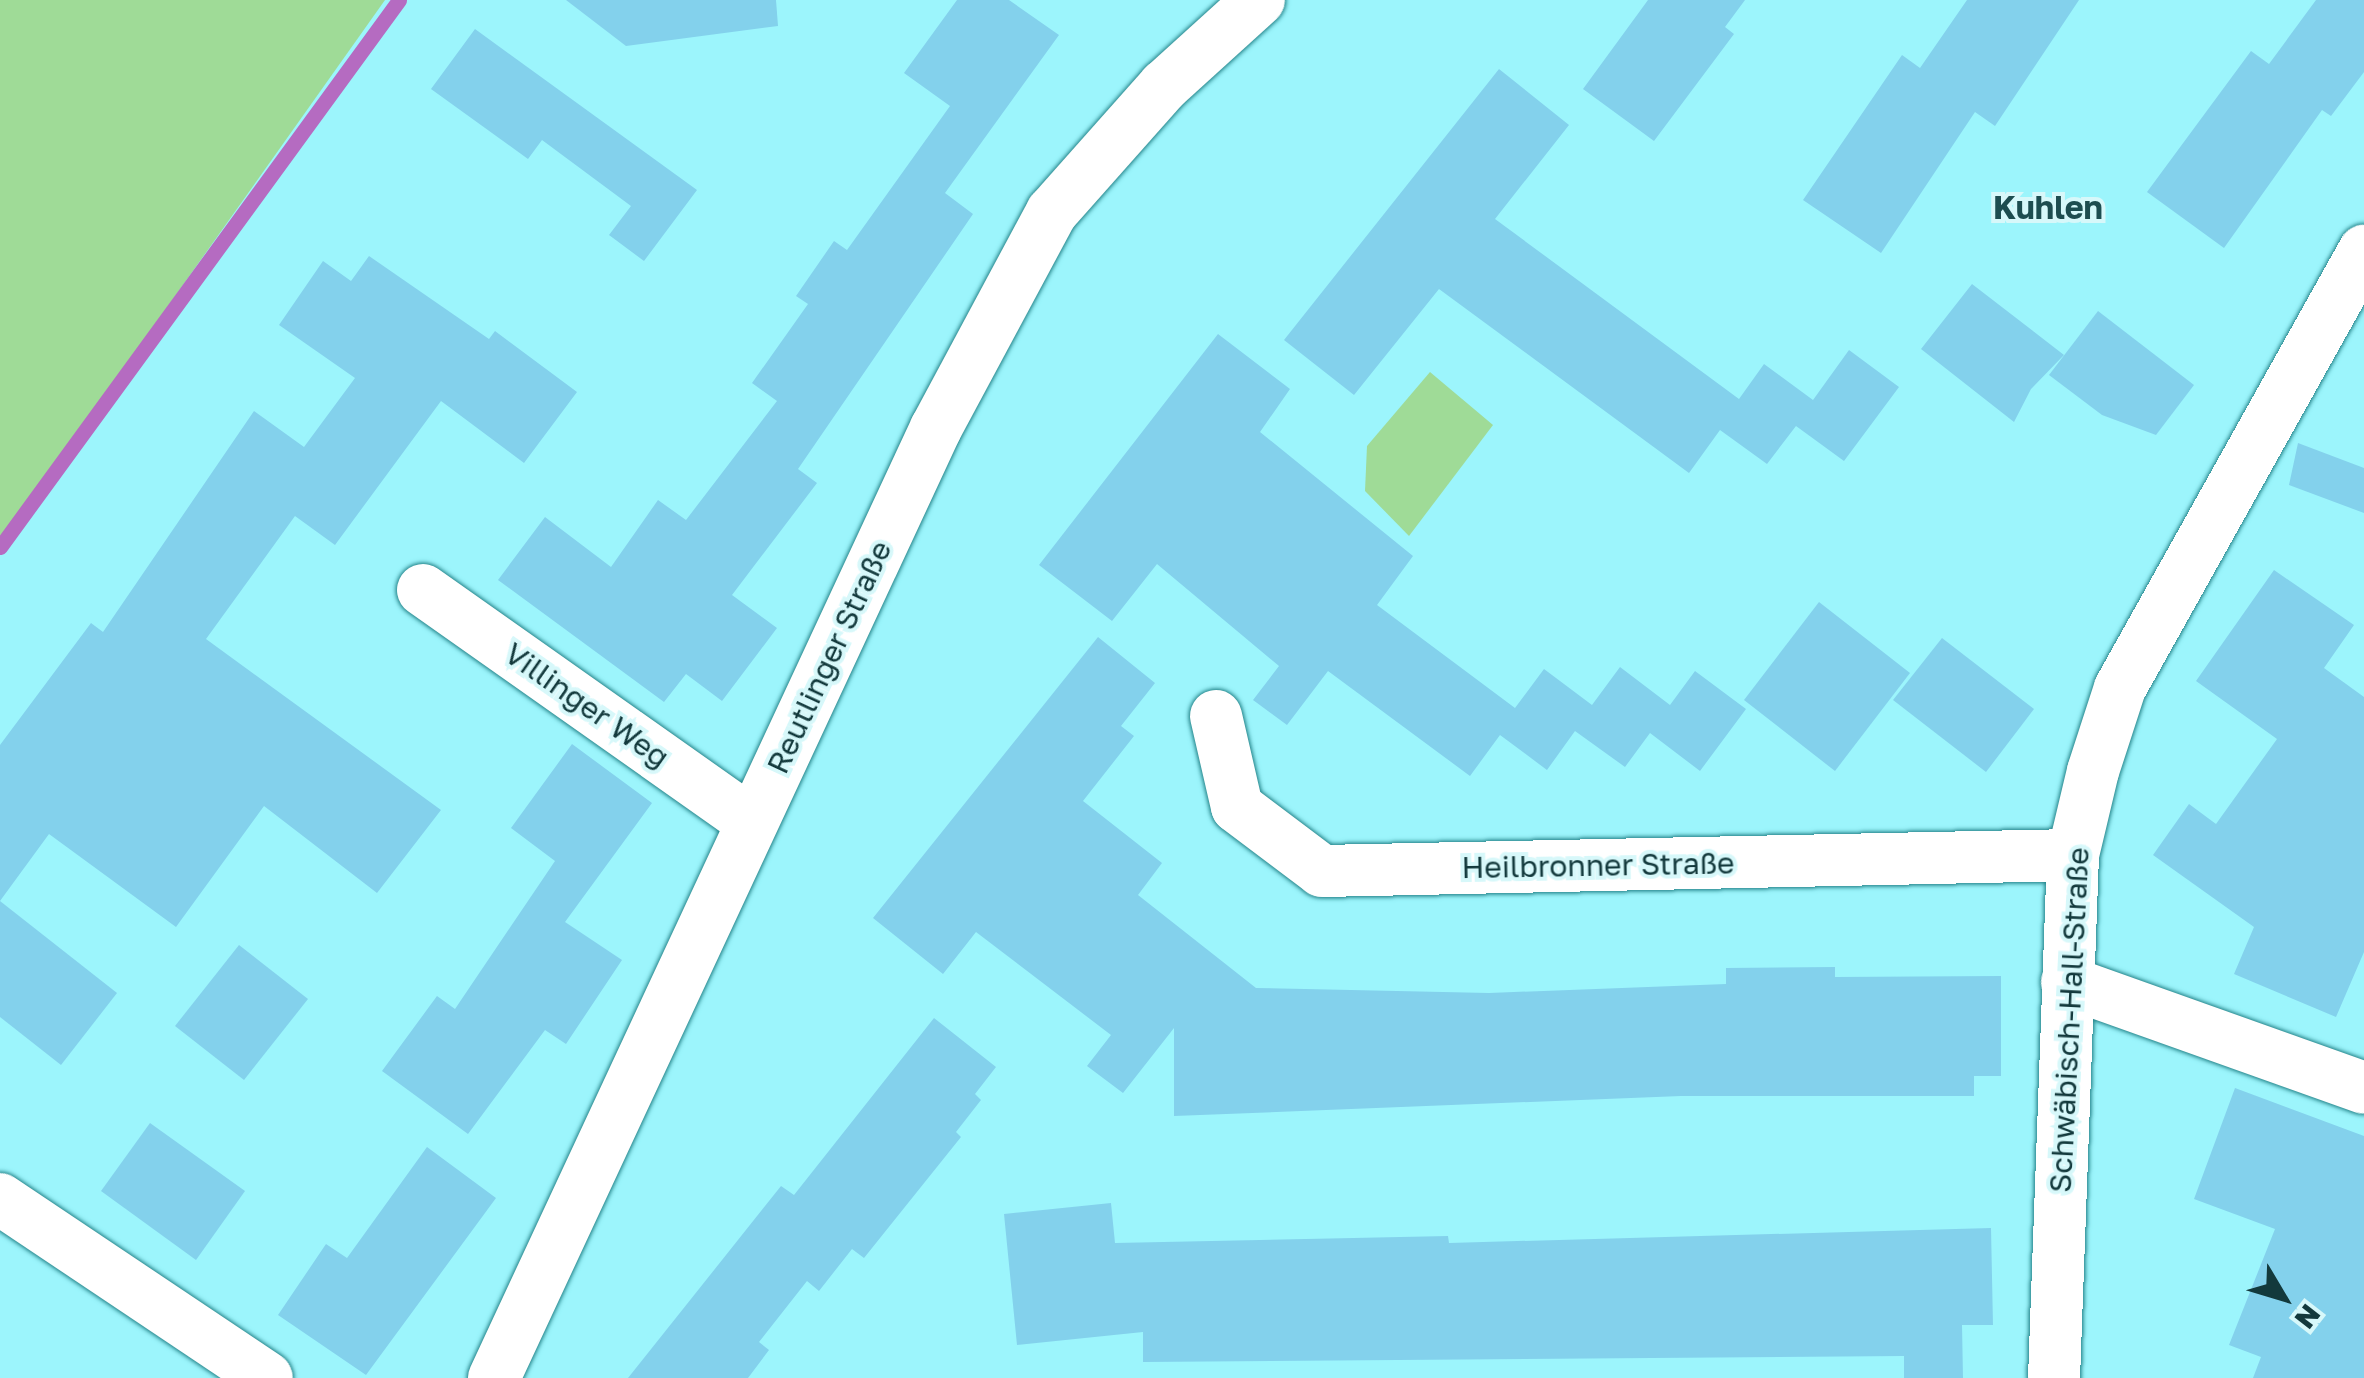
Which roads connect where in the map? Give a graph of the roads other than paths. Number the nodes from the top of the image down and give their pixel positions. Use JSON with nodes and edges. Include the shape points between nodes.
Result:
{"nodes":[{"id":1,"x":1259,"y":0,"type":"edge"},
{"id":2,"x":2364,"y":251,"type":"edge"},
{"id":3,"x":422,"y":590,"type":"dead end"},
{"id":4,"x":1216,"y":716,"type":"dead end"},
{"id":5,"x":752,"y":821,"type":"junction"},
{"id":6,"x":2073,"y":855,"type":"junction"},
{"id":7,"x":2067,"y":982,"type":"junction"},
{"id":8,"x":2362,"y":1081,"type":"edge"},
{"id":9,"x":0,"y":1199,"type":"edge"},
{"id":10,"x":268,"y":1378,"type":"edge"},
{"id":11,"x":494,"y":1378,"type":"edge"},
{"id":12,"x":2054,"y":1378,"type":"edge"}],
"edges":[{"from":1,"to":5,"type":"street","name":"Reutlinger Straße","via":[[1164,86],[1052,212],[944,412]]},
{"from":2,"to":6,"type":"street","name":"Schwäbisch-Hall-Straße","via":[[2120,688]]},
{"from":3,"to":5,"type":"street","name":"Villinger Weg"},
{"from":4,"to":6,"type":"street","name":"Heilbronner Straße","via":[[1237,807],[1322,871]]},
{"from":5,"to":11,"type":"street","name":"Reutlinger Straße"},
{"from":6,"to":7,"type":"street","name":"Schwäbisch-Hall-Straße"},
{"from":7,"to":8,"type":"street"},
{"from":7,"to":12,"type":"street","name":"Schwäbisch-Hall-Straße"},
{"from":9,"to":10,"type":"street"}]}
